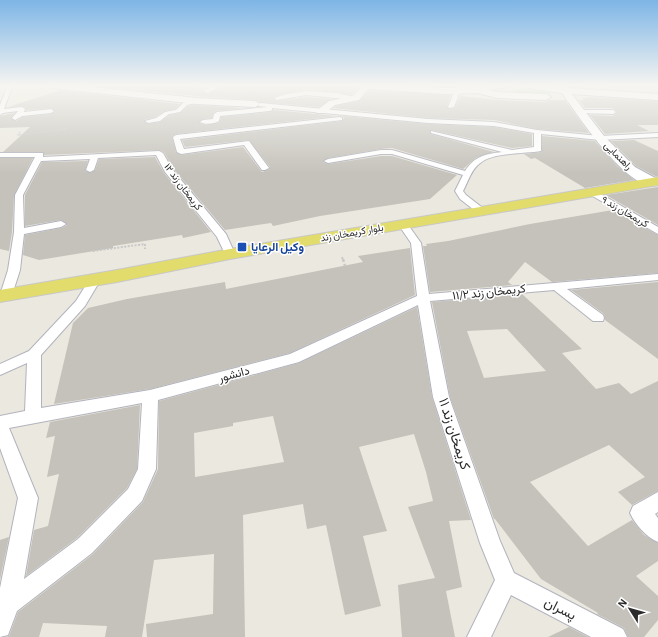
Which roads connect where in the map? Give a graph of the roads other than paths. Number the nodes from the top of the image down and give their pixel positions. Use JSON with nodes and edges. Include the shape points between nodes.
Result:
{"nodes":[{"id":1,"x":19,"y":115,"type":"edge"},
{"id":2,"x":165,"y":115,"type":"edge"},
{"id":3,"x":217,"y":115,"type":"edge"},
{"id":4,"x":353,"y":115,"type":"edge"},
{"id":5,"x":363,"y":115,"type":"edge"},
{"id":6,"x":584,"y":115,"type":"edge"},
{"id":7,"x":15,"y":118,"type":"dead end"},
{"id":8,"x":148,"y":121,"type":"dead end"},
{"id":9,"x":203,"y":122,"type":"dead end"},
{"id":10,"x":658,"y":130,"type":"edge"},
{"id":11,"x":433,"y":132,"type":"dead end"},
{"id":12,"x":537,"y":132,"type":"junction"},
{"id":13,"x":658,"y":134,"type":"edge"},
{"id":14,"x":600,"y":138,"type":"junction"},
{"id":15,"x":514,"y":152,"type":"junction"},
{"id":16,"x":0,"y":155,"type":"edge"},
{"id":17,"x":95,"y":156,"type":"junction"},
{"id":18,"x":39,"y":159,"type":"junction"},
{"id":19,"x":328,"y":161,"type":"dead end"},
{"id":20,"x":265,"y":168,"type":"dead end"},
{"id":21,"x":90,"y":170,"type":"dead end"},
{"id":22,"x":468,"y":174,"type":"junction"},
{"id":23,"x":655,"y":181,"type":"edge"},
{"id":24,"x":592,"y":192,"type":"junction"},
{"id":25,"x":481,"y":211,"type":"junction"},
{"id":26,"x":62,"y":224,"type":"dead end"},
{"id":27,"x":403,"y":224,"type":"junction"},
{"id":28,"x":658,"y":231,"type":"edge"},
{"id":29,"x":19,"y":232,"type":"junction"},
{"id":30,"x":230,"y":254,"type":"junction"},
{"id":31,"x":658,"y":277,"type":"edge"},
{"id":32,"x":95,"y":280,"type":"junction"},
{"id":33,"x":555,"y":285,"type":"junction"},
{"id":34,"x":3,"y":295,"type":"edge"},
{"id":35,"x":424,"y":298,"type":"junction"},
{"id":36,"x":598,"y":318,"type":"dead end"},
{"id":37,"x":34,"y":354,"type":"junction"},
{"id":38,"x":0,"y":370,"type":"edge"},
{"id":39,"x":150,"y":396,"type":"junction"},
{"id":40,"x":33,"y":416,"type":"junction"},
{"id":41,"x":0,"y":424,"type":"edge"},
{"id":42,"x":658,"y":501,"type":"edge"},
{"id":43,"x":658,"y":532,"type":"edge"},
{"id":44,"x":506,"y":581,"type":"junction"},
{"id":45,"x":8,"y":604,"type":"junction"},
{"id":46,"x":0,"y":626,"type":"edge"},
{"id":47,"x":479,"y":637,"type":"edge"},
{"id":48,"x":614,"y":637,"type":"edge"}],
"edges":[{"from":1,"to":7,"type":"lane"},
{"from":2,"to":8,"type":"lane","via":[[158,120]]},
{"from":3,"to":9,"type":"lane","via":[[216,121]]},
{"from":4,"to":20,"type":"lane","via":[[346,118],[233,127],[176,137],[181,152],[246,143]]},
{"from":5,"to":12,"type":"lane","via":[[494,124]]},
{"from":6,"to":14,"type":"street","name":"راهنمایی"},
{"from":10,"to":13,"type":"lane","via":[[652,131]]},
{"from":11,"to":15,"type":"lane"},
{"from":12,"to":14,"type":"lane"},
{"from":12,"to":15,"type":"lane","via":[[538,149]]},
{"from":13,"to":14,"type":"lane"},
{"from":14,"to":23,"type":"street","name":"راهنمایی","via":[[630,170]]},
{"from":15,"to":22,"type":"lane","via":[[478,161]]},
{"from":16,"to":18,"type":"lane","via":[[40,155]]},
{"from":17,"to":18,"type":"lane"},
{"from":17,"to":21,"type":"lane"},
{"from":17,"to":30,"type":"lane","name":"کریمخان زند ۱۲","via":[[159,153],[168,170],[222,236]]},
{"from":18,"to":29,"type":"lane","via":[[19,194]]},
{"from":19,"to":22,"type":"lane","via":[[392,152]]},
{"from":22,"to":25,"type":"lane","via":[[459,191]]},
{"from":23,"to":24,"type":"main road","name":"بلوار کریمخان زند"},
{"from":24,"to":25,"type":"main road","name":"بلوار کریمخان زند"},
{"from":24,"to":28,"type":"lane","name":"کریمخان زند ۹"},
{"from":25,"to":27,"type":"main road","name":"بلوار کریمخان زند"},
{"from":26,"to":29,"type":"lane"},
{"from":27,"to":30,"type":"main road","name":"بلوار کریمخان زند"},
{"from":27,"to":35,"type":"lane","name":"کریمخان زند ۱۱","via":[[416,243]]},
{"from":29,"to":34,"type":"lane","via":[[14,270]]},
{"from":30,"to":32,"type":"main road","name":"بلوار کریمخان زند"},
{"from":31,"to":33,"type":"lane","name":"کریمخان زند ۱۱/۲"},
{"from":32,"to":34,"type":"main road","name":"بلوار کریمخان زند"},
{"from":32,"to":37,"type":"lane","via":[[81,303]]},
{"from":33,"to":35,"type":"lane","name":"کریمخان زند ۱۱/۲"},
{"from":33,"to":36,"type":"lane"},
{"from":35,"to":39,"type":"lane","name":"دانشور","via":[[294,358]]},
{"from":35,"to":44,"type":"lane","name":"کریمخان زند ۱۱","via":[[441,397],[490,543]]},
{"from":37,"to":38,"type":"lane"},
{"from":37,"to":40,"type":"lane"},
{"from":39,"to":40,"type":"lane","name":"دانشور"},
{"from":39,"to":45,"type":"lane","via":[[147,469],[135,495],[85,546]]},
{"from":40,"to":41,"type":"lane","name":"دانشور"},
{"from":41,"to":45,"type":"lane","via":[[28,498]]},
{"from":42,"to":43,"type":"lane","via":[[640,513]]},
{"from":44,"to":47,"type":"lane"},
{"from":44,"to":48,"type":"lane","name":"پسران"},
{"from":45,"to":46,"type":"lane"}]}
